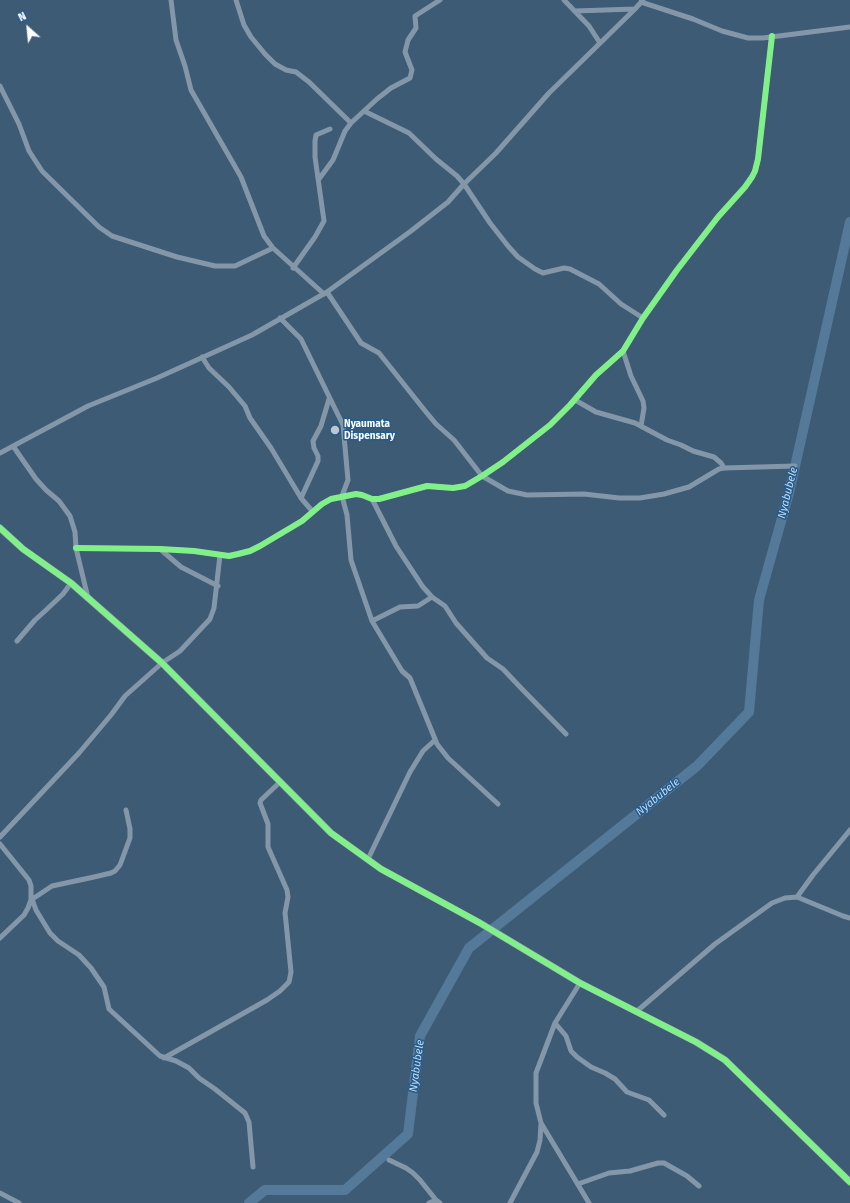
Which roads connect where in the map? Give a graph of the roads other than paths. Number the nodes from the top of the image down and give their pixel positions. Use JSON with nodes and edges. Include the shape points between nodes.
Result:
{"nodes":[{"id":1,"x":171,"y":0,"type":"edge"},
{"id":2,"x":236,"y":0,"type":"edge"},
{"id":3,"x":440,"y":0,"type":"edge"},
{"id":4,"x":564,"y":0,"type":"edge"},
{"id":5,"x":642,"y":1,"type":"edge"},
{"id":6,"x":635,"y":9,"type":"junction"},
{"id":7,"x":575,"y":11,"type":"junction"},
{"id":8,"x":850,"y":27,"type":"edge"},
{"id":9,"x":772,"y":36,"type":"junction"},
{"id":10,"x":600,"y":43,"type":"junction"},
{"id":11,"x":0,"y":86,"type":"edge"},
{"id":12,"x":364,"y":111,"type":"junction"},
{"id":13,"x":351,"y":123,"type":"junction"},
{"id":14,"x":330,"y":130,"type":"dead end"},
{"id":15,"x":318,"y":179,"type":"junction"},
{"id":16,"x":464,"y":184,"type":"junction"},
{"id":17,"x":273,"y":248,"type":"junction"},
{"id":18,"x":293,"y":268,"type":"junction"},
{"id":19,"x":326,"y":293,"type":"junction"},
{"id":20,"x":280,"y":318,"type":"junction"},
{"id":21,"x":643,"y":318,"type":"junction"},
{"id":22,"x":623,"y":351,"type":"junction"},
{"id":23,"x":202,"y":357,"type":"junction"},
{"id":24,"x":329,"y":399,"type":"junction"},
{"id":25,"x":575,"y":400,"type":"junction"},
{"id":26,"x":641,"y":426,"type":"junction"},
{"id":27,"x":13,"y":446,"type":"junction"},
{"id":28,"x":0,"y":453,"type":"edge"},
{"id":29,"x":795,"y":466,"type":"dead end"},
{"id":30,"x":724,"y":468,"type":"junction"},
{"id":31,"x":482,"y":476,"type":"junction"},
{"id":32,"x":342,"y":496,"type":"junction"},
{"id":33,"x":301,"y":498,"type":"junction"},
{"id":34,"x":372,"y":499,"type":"junction"},
{"id":35,"x":313,"y":512,"type":"junction"},
{"id":36,"x":0,"y":528,"type":"edge"},
{"id":37,"x":76,"y":548,"type":"junction"},
{"id":38,"x":160,"y":549,"type":"junction"},
{"id":39,"x":220,"y":555,"type":"junction"},
{"id":40,"x":71,"y":583,"type":"junction"},
{"id":41,"x":218,"y":586,"type":"junction"},
{"id":42,"x":432,"y":597,"type":"junction"},
{"id":43,"x":88,"y":598,"type":"junction"},
{"id":44,"x":372,"y":621,"type":"junction"},
{"id":45,"x":16,"y":641,"type":"dead end"},
{"id":46,"x":162,"y":663,"type":"junction"},
{"id":47,"x":566,"y":734,"type":"dead end"},
{"id":48,"x":435,"y":740,"type":"junction"},
{"id":49,"x":280,"y":782,"type":"junction"},
{"id":50,"x":498,"y":804,"type":"dead end"},
{"id":51,"x":126,"y":810,"type":"dead end"},
{"id":52,"x":850,"y":830,"type":"edge"},
{"id":53,"x":0,"y":837,"type":"edge"},
{"id":54,"x":0,"y":844,"type":"edge"},
{"id":55,"x":368,"y":859,"type":"junction"},
{"id":56,"x":797,"y":897,"type":"junction"},
{"id":57,"x":31,"y":900,"type":"junction"},
{"id":58,"x":850,"y":918,"type":"edge"},
{"id":59,"x":0,"y":938,"type":"edge"},
{"id":60,"x":580,"y":983,"type":"junction"},
{"id":61,"x":636,"y":1012,"type":"junction"},
{"id":62,"x":556,"y":1023,"type":"junction"},
{"id":63,"x":164,"y":1058,"type":"junction"},
{"id":64,"x":664,"y":1115,"type":"dead end"},
{"id":65,"x":541,"y":1122,"type":"junction"},
{"id":66,"x":389,"y":1160,"type":"dead end"},
{"id":67,"x":253,"y":1167,"type":"dead end"},
{"id":68,"x":850,"y":1182,"type":"edge"},
{"id":69,"x":578,"y":1184,"type":"junction"},
{"id":70,"x":699,"y":1186,"type":"dead end"},
{"id":71,"x":0,"y":1193,"type":"edge"},
{"id":72,"x":438,"y":1201,"type":"edge"},
{"id":73,"x":19,"y":1203,"type":"edge"},
{"id":74,"x":429,"y":1203,"type":"edge"},
{"id":75,"x":510,"y":1203,"type":"edge"},
{"id":76,"x":589,"y":1203,"type":"edge"}],
"edges":[{"from":1,"to":17,"type":"street","via":[[176,40],[191,90],[241,177],[264,236]]},
{"from":2,"to":13,"type":"street","via":[[244,25],[265,54],[275,64],[296,72],[309,82]]},
{"from":3,"to":12,"type":"street","via":[[416,16],[416,28],[408,40],[405,52],[412,66],[410,78],[377,98]]},
{"from":4,"to":7,"type":"street"},
{"from":5,"to":6,"type":"street"},
{"from":5,"to":9,"type":"street","via":[[738,36]]},
{"from":6,"to":7,"type":"street"},
{"from":6,"to":10,"type":"street"},
{"from":7,"to":10,"type":"street","via":[[594,32]]},
{"from":8,"to":9,"type":"street"},
{"from":9,"to":21,"type":"street","via":[[755,171],[748,184],[718,217]]},
{"from":10,"to":16,"type":"street"},
{"from":11,"to":17,"type":"street","via":[[29,151],[42,171],[99,227],[112,236],[215,266],[235,266]]},
{"from":12,"to":13,"type":"street"},
{"from":12,"to":16,"type":"street","via":[[409,133]]},
{"from":13,"to":15,"type":"street","via":[[345,131],[334,160]]},
{"from":14,"to":15,"type":"street","via":[[316,135]]},
{"from":15,"to":18,"type":"street","via":[[324,221]]},
{"from":16,"to":19,"type":"street","via":[[429,218]]},
{"from":16,"to":21,"type":"street","via":[[490,223],[518,257],[543,273],[570,269],[599,284],[621,304]]},
{"from":17,"to":18,"type":"street"},
{"from":18,"to":19,"type":"street"},
{"from":19,"to":20,"type":"street"},
{"from":19,"to":31,"type":"street","via":[[358,340],[383,357],[426,412],[454,440]]},
{"from":20,"to":23,"type":"street","via":[[252,335]]},
{"from":20,"to":24,"type":"street","via":[[301,339]]},
{"from":21,"to":22,"type":"street"},
{"from":22,"to":25,"type":"street","via":[[601,370]]},
{"from":22,"to":26,"type":"street","via":[[643,401]]},
{"from":23,"to":27,"type":"street","via":[[88,406]]},
{"from":23,"to":33,"type":"street","via":[[245,406]]},
{"from":24,"to":32,"type":"street","via":[[345,434],[348,480]]},
{"from":24,"to":33,"type":"street","via":[[321,426],[313,441],[318,461]]},
{"from":25,"to":26,"type":"street","via":[[596,412]]},
{"from":25,"to":31,"type":"street","via":[[530,442]]},
{"from":26,"to":30,"type":"street","via":[[663,439],[714,457]]},
{"from":27,"to":28,"type":"street"},
{"from":27,"to":37,"type":"street","via":[[36,479],[70,516]]},
{"from":29,"to":30,"type":"street"},
{"from":30,"to":31,"type":"street","via":[[689,487],[640,498],[515,493],[502,489]]},
{"from":31,"to":34,"type":"street","via":[[465,486],[427,486]]},
{"from":32,"to":34,"type":"street","via":[[356,494]]},
{"from":32,"to":35,"type":"street","via":[[326,501]]},
{"from":32,"to":44,"type":"street","via":[[347,515],[351,560]]},
{"from":33,"to":35,"type":"street"},
{"from":34,"to":42,"type":"street","via":[[402,556]]},
{"from":35,"to":39,"type":"street","via":[[250,551],[230,556]]},
{"from":36,"to":40,"type":"street"},
{"from":37,"to":38,"type":"street"},
{"from":37,"to":43,"type":"street"},
{"from":38,"to":39,"type":"street"},
{"from":38,"to":41,"type":"street","via":[[181,567]]},
{"from":39,"to":41,"type":"street"},
{"from":40,"to":43,"type":"street"},
{"from":40,"to":45,"type":"street"},
{"from":41,"to":46,"type":"street","via":[[210,619],[184,647]]},
{"from":42,"to":44,"type":"street","via":[[418,606],[400,607]]},
{"from":42,"to":47,"type":"street","via":[[445,606],[456,623],[487,658],[503,669]]},
{"from":43,"to":46,"type":"street"},
{"from":44,"to":48,"type":"street","via":[[402,671],[410,678]]},
{"from":46,"to":49,"type":"street"},
{"from":46,"to":53,"type":"street","via":[[125,696],[80,753]]},
{"from":48,"to":50,"type":"street","via":[[448,758]]},
{"from":48,"to":55,"type":"street","via":[[423,751],[410,772]]},
{"from":49,"to":55,"type":"street","via":[[331,834]]},
{"from":49,"to":63,"type":"street","via":[[260,803],[268,824],[268,847],[287,890],[285,918],[291,972],[289,982],[268,1000]]},
{"from":51,"to":57,"type":"street","via":[[130,838],[120,865],[115,871],[52,886]]},
{"from":52,"to":56,"type":"street"},
{"from":54,"to":57,"type":"street","via":[[29,880],[32,886]]},
{"from":55,"to":60,"type":"street"},
{"from":56,"to":58,"type":"street"},
{"from":56,"to":61,"type":"street","via":[[772,903],[746,920]]},
{"from":57,"to":59,"type":"street","via":[[24,915]]},
{"from":57,"to":63,"type":"street","via":[[50,933],[91,968],[104,987],[109,1009]]},
{"from":60,"to":61,"type":"street"},
{"from":60,"to":62,"type":"street"},
{"from":61,"to":68,"type":"street","via":[[696,1042],[725,1060]]},
{"from":62,"to":64,"type":"street","via":[[577,1057],[615,1079],[627,1092],[649,1100]]},
{"from":62,"to":65,"type":"street","via":[[536,1073],[536,1103]]},
{"from":63,"to":67,"type":"street","via":[[189,1068],[245,1113],[249,1122]]},
{"from":65,"to":69,"type":"street"},
{"from":65,"to":75,"type":"street","via":[[537,1152]]},
{"from":66,"to":72,"type":"street","via":[[413,1173]]},
{"from":69,"to":70,"type":"street","via":[[609,1173],[664,1163]]},
{"from":69,"to":76,"type":"street"},
{"from":71,"to":73,"type":"street"},
{"from":72,"to":74,"type":"street"}]}
